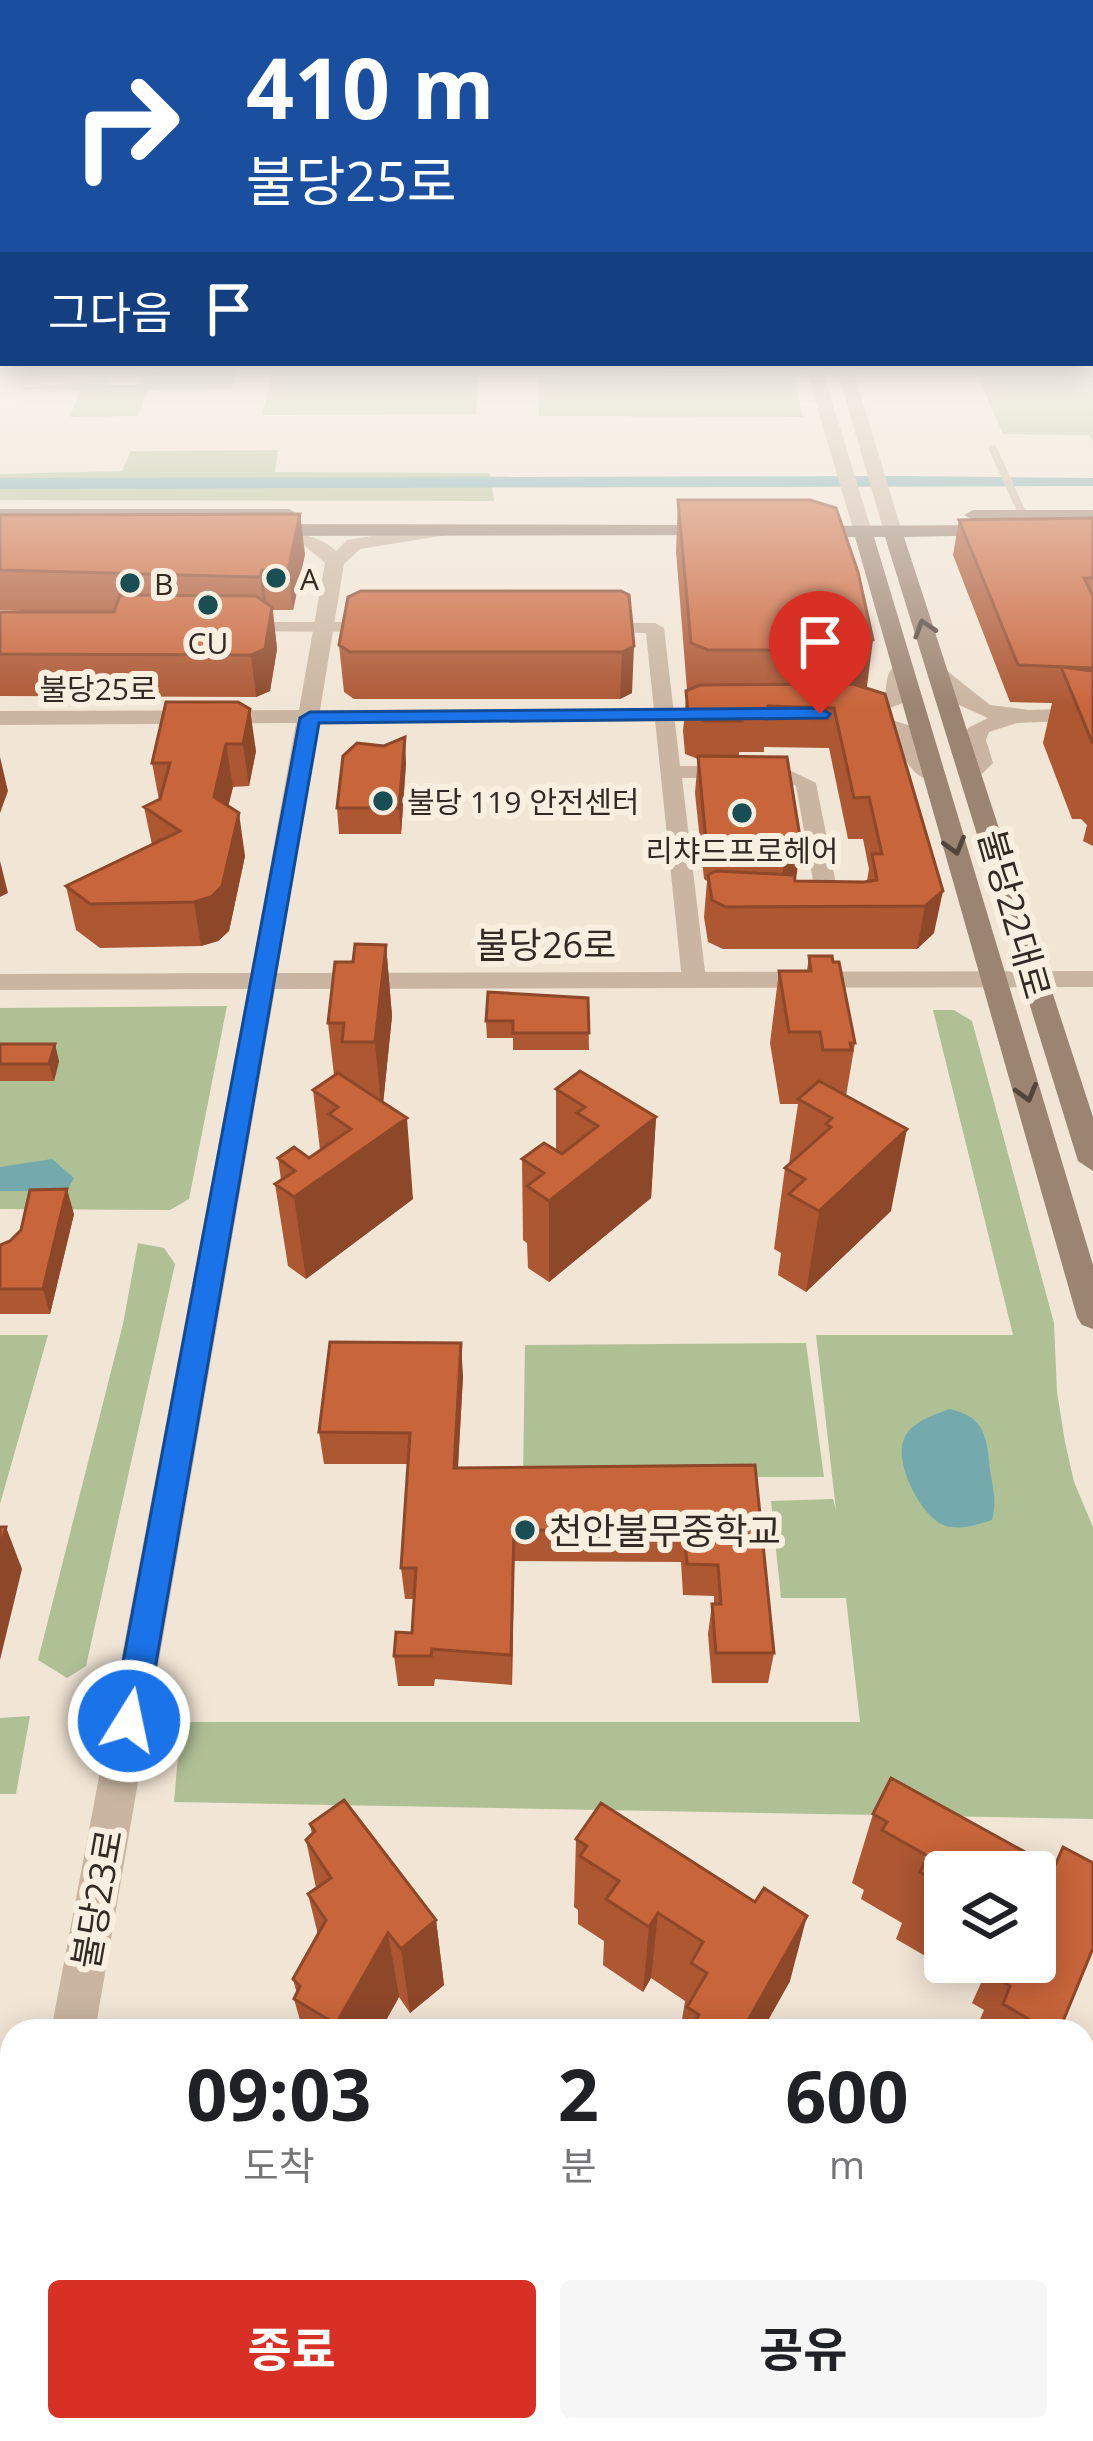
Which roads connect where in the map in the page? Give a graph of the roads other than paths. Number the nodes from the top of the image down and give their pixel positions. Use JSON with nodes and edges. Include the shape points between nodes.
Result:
{"nodes":[{"id":1,"x":846,"y":480,"type":"edge"},
{"id":2,"x":878,"y":480,"type":"edge"},
{"id":3,"x":1007,"y":480,"type":"edge"},
{"id":4,"x":0,"y":514,"type":"edge"},
{"id":5,"x":1093,"y":514,"type":"edge"},
{"id":6,"x":1024,"y":515,"type":"junction"},
{"id":7,"x":857,"y":516,"type":"junction"},
{"id":8,"x":888,"y":516,"type":"junction"},
{"id":9,"x":789,"y":523,"type":"edge"},
{"id":10,"x":244,"y":530,"type":"junction"},
{"id":11,"x":0,"y":531,"type":"edge"},
{"id":12,"x":440,"y":531,"type":"junction"},
{"id":13,"x":1093,"y":531,"type":"edge"},
{"id":14,"x":334,"y":562,"type":"junction"},
{"id":15,"x":210,"y":627,"type":"edge"},
{"id":16,"x":325,"y":627,"type":"junction"},
{"id":17,"x":409,"y":627,"type":"edge"},
{"id":18,"x":567,"y":627,"type":"edge"},
{"id":19,"x":936,"y":668,"type":"junction"},
{"id":20,"x":903,"y":669,"type":"junction"},
{"id":21,"x":1093,"y":714,"type":"edge"},
{"id":22,"x":754,"y":715,"type":"edge"},
{"id":23,"x":666,"y":716,"type":"junction"},
{"id":24,"x":1022,"y":716,"type":"junction"},
{"id":25,"x":0,"y":718,"type":"edge"},
{"id":26,"x":310,"y":718,"type":"junction"},
{"id":27,"x":672,"y":772,"type":"junction"},
{"id":28,"x":970,"y":772,"type":"junction"},
{"id":29,"x":934,"y":775,"type":"junction"},
{"id":30,"x":685,"y":902,"type":"junction"},
{"id":31,"x":717,"y":902,"type":"edge"},
{"id":32,"x":780,"y":902,"type":"edge"},
{"id":33,"x":694,"y":980,"type":"junction"},
{"id":34,"x":994,"y":980,"type":"junction"},
{"id":35,"x":1035,"y":980,"type":"junction"},
{"id":36,"x":1093,"y":980,"type":"edge"},
{"id":37,"x":261,"y":981,"type":"junction"},
{"id":38,"x":0,"y":982,"type":"edge"},
{"id":39,"x":1093,"y":1161,"type":"edge"},
{"id":40,"x":1093,"y":1317,"type":"edge"},
{"id":41,"x":76,"y":2019,"type":"edge"}],
"edges":[{"from":1,"to":7,"type":"street"},
{"from":2,"to":8,"type":"street"},
{"from":3,"to":6,"type":"lane"},
{"from":4,"to":12,"type":"main road","via":[[741,523]]},
{"from":5,"to":6,"type":"main road"},
{"from":6,"to":8,"type":"main road"},
{"from":7,"to":8,"type":"main road"},
{"from":7,"to":9,"type":"main road"},
{"from":7,"to":20,"type":"main road","name":"불당22대로"},
{"from":8,"to":13,"type":"main road"},
{"from":19,"to":8,"type":"main road","name":"불당22대로","one_way":true},
{"from":10,"to":11,"type":"main road"},
{"from":10,"to":12,"type":"main road"},
{"from":10,"to":14,"type":"street","via":[[321,544]]},
{"from":12,"to":14,"type":"street","via":[[354,544]]},
{"from":14,"to":16,"type":"street","name":"불당23로"},
{"from":15,"to":16,"type":"street"},
{"from":16,"to":17,"type":"street"},
{"from":16,"to":26,"type":"street","name":"불당23로"},
{"from":18,"to":23,"type":"street","via":[[655,628]]},
{"from":19,"to":24,"type":"street","via":[[968,702]]},
{"from":19,"to":28,"type":"main road","name":"불당22대로"},
{"from":20,"to":29,"type":"main road","name":"불당22대로"},
{"from":20,"to":29,"type":"street","via":[[892,703],[836,714],[903,731],[918,764]]},
{"from":21,"to":24,"type":"street"},
{"from":22,"to":23,"type":"street","name":"불당25로"},
{"from":23,"to":26,"type":"street","name":"불당25로"},
{"from":23,"to":27,"type":"street"},
{"from":24,"to":28,"type":"street","via":[[979,728],[982,763]]},
{"from":25,"to":26,"type":"street","name":"불당25로"},
{"from":26,"to":37,"type":"street","name":"불당23로"},
{"from":27,"to":30,"type":"street"},
{"from":27,"to":32,"type":"street","via":[[781,772],[806,783],[826,889]]},
{"from":28,"to":35,"type":"main road","name":"불당22대로"},
{"from":29,"to":34,"type":"main road","name":"불당22대로","one_way":true},
{"from":30,"to":31,"type":"street"},
{"from":30,"to":33,"type":"street"},
{"from":33,"to":34,"type":"street","name":"불당26로"},
{"from":33,"to":37,"type":"street","name":"불당26로"},
{"from":34,"to":35,"type":"street","name":"불당26로"},
{"from":34,"to":40,"type":"main road","name":"불당22대로","one_way":true},
{"from":35,"to":36,"type":"street","name":"불당26로"},
{"from":35,"to":39,"type":"main road","name":"불당22대로"},
{"from":37,"to":38,"type":"street","name":"불당26로"},
{"from":37,"to":41,"type":"street","name":"불당23로"}]}
